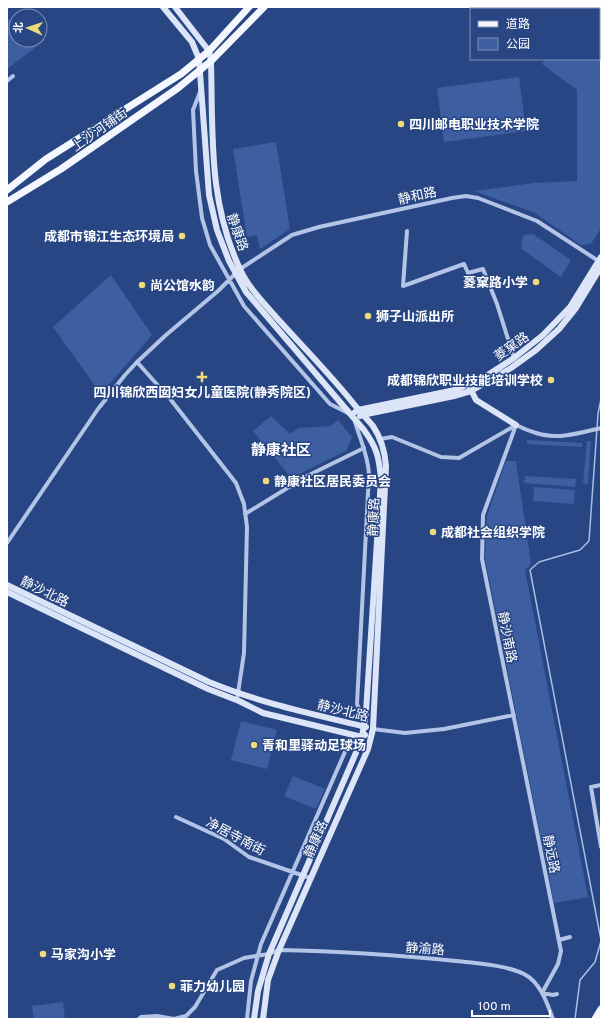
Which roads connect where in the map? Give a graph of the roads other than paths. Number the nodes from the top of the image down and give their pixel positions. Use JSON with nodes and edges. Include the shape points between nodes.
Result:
{"nodes":[{"id":1,"x":163,"y":7,"type":"edge"},
{"id":2,"x":175,"y":7,"type":"edge"},
{"id":3,"x":249,"y":7,"type":"edge"},
{"id":4,"x":264,"y":7,"type":"edge"},
{"id":5,"x":209,"y":51,"type":"junction"},
{"id":6,"x":199,"y":59,"type":"junction"},
{"id":7,"x":211,"y":61,"type":"junction"},
{"id":8,"x":201,"y":70,"type":"junction"},
{"id":9,"x":13,"y":76,"type":"dead end"},
{"id":10,"x":7,"y":81,"type":"edge"},
{"id":11,"x":202,"y":88,"type":"junction"},
{"id":12,"x":7,"y":190,"type":"edge"},
{"id":13,"x":8,"y":200,"type":"edge"},
{"id":14,"x":407,"y":231,"type":"dead end"},
{"id":15,"x":600,"y":262,"type":"edge"},
{"id":16,"x":240,"y":269,"type":"junction"},
{"id":17,"x":235,"y":274,"type":"junction"},
{"id":18,"x":230,"y":280,"type":"junction"},
{"id":19,"x":514,"y":358,"type":"junction"},
{"id":20,"x":137,"y":362,"type":"junction"},
{"id":21,"x":468,"y":384,"type":"junction"},
{"id":22,"x":471,"y":391,"type":"junction"},
{"id":23,"x":360,"y":412,"type":"junction"},
{"id":24,"x":353,"y":416,"type":"junction"},
{"id":25,"x":516,"y":425,"type":"junction"},
{"id":26,"x":601,"y":428,"type":"edge"},
{"id":27,"x":380,"y":439,"type":"junction"},
{"id":28,"x":364,"y":448,"type":"junction"},
{"id":29,"x":245,"y":514,"type":"junction"},
{"id":30,"x":7,"y":543,"type":"edge"},
{"id":31,"x":7,"y":585,"type":"edge"},
{"id":32,"x":7,"y":592,"type":"edge"},
{"id":33,"x":237,"y":697,"type":"junction"},
{"id":34,"x":514,"y":715,"type":"junction"},
{"id":35,"x":364,"y":724,"type":"junction"},
{"id":36,"x":373,"y":729,"type":"junction"},
{"id":37,"x":362,"y":737,"type":"junction"},
{"id":38,"x":601,"y":785,"type":"edge"},
{"id":39,"x":176,"y":817,"type":"dead end"},
{"id":40,"x":601,"y":847,"type":"edge"},
{"id":41,"x":292,"y":872,"type":"junction"},
{"id":42,"x":302,"y":876,"type":"junction"},
{"id":43,"x":310,"y":878,"type":"junction"},
{"id":44,"x":570,"y":937,"type":"dead end"},
{"id":45,"x":559,"y":940,"type":"junction"},
{"id":46,"x":279,"y":950,"type":"junction"},
{"id":47,"x":269,"y":954,"type":"junction"},
{"id":48,"x":258,"y":956,"type":"junction"},
{"id":49,"x":542,"y":993,"type":"junction"},
{"id":50,"x":557,"y":994,"type":"dead end"},
{"id":51,"x":601,"y":1008,"type":"edge"},
{"id":52,"x":139,"y":1019,"type":"edge"},
{"id":53,"x":247,"y":1019,"type":"edge"},
{"id":54,"x":254,"y":1019,"type":"edge"},
{"id":55,"x":262,"y":1019,"type":"edge"},
{"id":56,"x":553,"y":1019,"type":"edge"},
{"id":57,"x":595,"y":1019,"type":"edge"}],
"edges":[{"from":1,"to":6,"type":"main road","name":"静康路","via":[[192,42]]},
{"from":2,"to":5,"type":"main road"},
{"from":3,"to":5,"type":"main road","name":"上沙河铺街"},
{"from":4,"to":7,"type":"main road","name":"上沙河铺街"},
{"from":5,"to":6,"type":"main road","name":"上沙河铺街"},
{"from":5,"to":7,"type":"main road","name":"静康路"},
{"from":6,"to":8,"type":"main road","name":"静康路"},
{"from":6,"to":12,"type":"main road","name":"上沙河铺街","via":[[163,86],[46,159]]},
{"from":7,"to":8,"type":"main road","name":"上沙河铺街"},
{"from":7,"to":16,"type":"main road","name":"静康路","via":[[213,171],[216,196],[226,233]]},
{"from":8,"to":11,"type":"main road","name":"静康路"},
{"from":8,"to":13,"type":"main road","name":"上沙河铺街","via":[[61,169]]},
{"from":9,"to":10,"type":"street"},
{"from":11,"to":17,"type":"main road","name":"静康路","via":[[209,195],[217,230]]},
{"from":11,"to":18,"type":"street","via":[[193,110],[198,198],[210,245]]},
{"from":14,"to":19,"type":"street","via":[[403,286],[464,264],[468,273],[483,269]]},
{"from":15,"to":16,"type":"street","name":"静和路","via":[[537,221],[478,198],[466,196],[302,231],[284,239]]},
{"from":15,"to":19,"type":"main road","name":"菱窠路","via":[[570,308],[543,335]]},
{"from":15,"to":22,"type":"main road","name":"菱窠路","via":[[576,308],[559,329],[511,368]]},
{"from":16,"to":17,"type":"street","name":"静和路"},
{"from":16,"to":23,"type":"main road","name":"静康路","via":[[255,293]]},
{"from":17,"to":18,"type":"street","name":"静和路"},
{"from":17,"to":24,"type":"main road","name":"静康路","via":[[246,292]]},
{"from":18,"to":20,"type":"street","name":"静和路"},
{"from":18,"to":24,"type":"street","via":[[244,306],[330,404]]},
{"from":19,"to":21,"type":"main road","name":"菱窠路","via":[[483,378]]},
{"from":20,"to":29,"type":"street","via":[[171,400],[236,483]]},
{"from":20,"to":30,"type":"street","name":"静和路","via":[[98,409]]},
{"from":21,"to":22,"type":"main road"},
{"from":21,"to":23,"type":"main road","name":"菱窠路","via":[[455,390]]},
{"from":22,"to":23,"type":"main road","name":"菱窠路"},
{"from":22,"to":25,"type":"main road","via":[[476,400]]},
{"from":23,"to":24,"type":"main road","name":"菱窠路"},
{"from":23,"to":27,"type":"main road","name":"静康路"},
{"from":24,"to":28,"type":"street"},
{"from":24,"to":35,"type":"main road","name":"静康路","via":[[373,442],[380,479]]},
{"from":25,"to":26,"type":"street","via":[[538,434],[556,436],[574,435]]},
{"from":25,"to":27,"type":"street","via":[[459,458],[441,457],[392,437]]},
{"from":25,"to":34,"type":"street","name":"静沙南路","via":[[483,515],[482,559]]},
{"from":27,"to":36,"type":"main road","name":"静康路","via":[[385,456],[386,478]]},
{"from":28,"to":29,"type":"street","via":[[307,476]]},
{"from":28,"to":35,"type":"street","via":[[369,463],[369,474],[358,704]]},
{"from":29,"to":33,"type":"street","via":[[247,527],[244,653]]},
{"from":31,"to":33,"type":"main road","name":"静沙北路"},
{"from":32,"to":33,"type":"main road","name":"静沙北路","via":[[208,689]]},
{"from":33,"to":35,"type":"main road","name":"静沙北路"},
{"from":33,"to":37,"type":"main road","name":"静沙北路","via":[[263,713]]},
{"from":34,"to":36,"type":"street","via":[[444,729],[404,733]]},
{"from":34,"to":45,"type":"street","name":"静远路"},
{"from":35,"to":36,"type":"main road","name":"静沙北路"},
{"from":35,"to":37,"type":"main road","name":"静康路"},
{"from":36,"to":37,"type":"main road","name":"静沙北路"},
{"from":36,"to":43,"type":"main road","name":"静康路","via":[[368,749]]},
{"from":37,"to":41,"type":"street","via":[[348,745]]},
{"from":37,"to":42,"type":"main road","name":"静康路"},
{"from":38,"to":40,"type":"street","via":[[591,787]]},
{"from":39,"to":41,"type":"street","name":"净居寺南街","via":[[224,839],[249,857]]},
{"from":41,"to":42,"type":"street","name":"净居寺南街"},
{"from":41,"to":48,"type":"street"},
{"from":42,"to":43,"type":"street","name":"净居寺南街"},
{"from":42,"to":47,"type":"main road","name":"静康路"},
{"from":43,"to":46,"type":"main road","name":"静康路"},
{"from":44,"to":45,"type":"street"},
{"from":45,"to":49,"type":"street","name":"静远路","via":[[561,951],[558,964]]},
{"from":46,"to":47,"type":"street","name":"静渝路"},
{"from":46,"to":49,"type":"street","name":"静渝路","via":[[431,958],[483,964],[524,974]]},
{"from":46,"to":55,"type":"main road","name":"静康路","via":[[268,980]]},
{"from":47,"to":48,"type":"street","name":"静渝路"},
{"from":47,"to":54,"type":"main road","name":"静康路"},
{"from":48,"to":52,"type":"street","name":"静渝路","via":[[244,958],[217,970],[195,1007],[186,1016],[174,1019],[157,1016]]},
{"from":48,"to":53,"type":"street","via":[[251,981]]},
{"from":49,"to":50,"type":"street"},
{"from":49,"to":56,"type":"street","name":"静渝路"},
{"from":51,"to":57,"type":"main road"}]}
